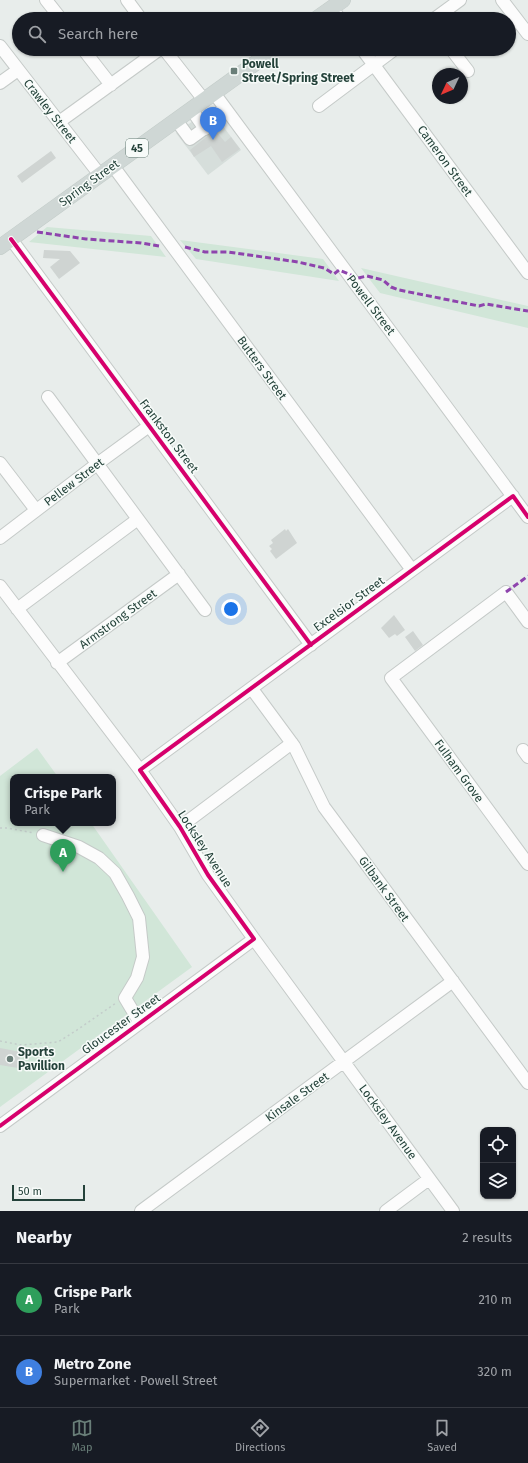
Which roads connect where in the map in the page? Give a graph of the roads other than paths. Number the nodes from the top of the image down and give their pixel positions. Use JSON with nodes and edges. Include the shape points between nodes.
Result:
{"nodes":[{"id":1,"x":46,"y":0,"type":"edge"},
{"id":2,"x":127,"y":0,"type":"edge"},
{"id":3,"x":460,"y":0,"type":"edge"},
{"id":4,"x":502,"y":0,"type":"edge"},
{"id":5,"x":55,"y":12,"type":"edge"},
{"id":6,"x":136,"y":12,"type":"edge"},
{"id":7,"x":444,"y":12,"type":"edge"},
{"id":8,"x":511,"y":12,"type":"edge"},
{"id":9,"x":516,"y":18,"type":"edge"},
{"id":10,"x":528,"y":34,"type":"edge"},
{"id":11,"x":0,"y":46,"type":"edge"},
{"id":12,"x":88,"y":56,"type":"edge"},
{"id":13,"x":150,"y":56,"type":"edge"},
{"id":14,"x":171,"y":56,"type":"edge"},
{"id":15,"x":265,"y":56,"type":"edge"},
{"id":16,"x":367,"y":56,"type":"edge"},
{"id":17,"x":386,"y":56,"type":"edge"},
{"id":18,"x":456,"y":56,"type":"edge"},
{"id":19,"x":374,"y":65,"type":"junction"},
{"id":20,"x":466,"y":68,"type":"edge"},
{"id":21,"x":18,"y":70,"type":"junction"},
{"id":22,"x":0,"y":83,"type":"edge"},
{"id":23,"x":111,"y":85,"type":"junction"},
{"id":24,"x":209,"y":96,"type":"junction"},
{"id":25,"x":319,"y":106,"type":"dead end"},
{"id":26,"x":224,"y":108,"type":"junction"},
{"id":27,"x":191,"y":109,"type":"junction"},
{"id":28,"x":176,"y":120,"type":"junction"},
{"id":29,"x":59,"y":122,"type":"junction"},
{"id":30,"x":205,"y":129,"type":"junction"},
{"id":31,"x":113,"y":166,"type":"junction"},
{"id":32,"x":100,"y":175,"type":"junction"},
{"id":33,"x":6,"y":243,"type":"edge"},
{"id":34,"x":528,"y":273,"type":"edge"},
{"id":35,"x":48,"y":397,"type":"dead end"},
{"id":36,"x":149,"y":426,"type":"junction"},
{"id":37,"x":0,"y":462,"type":"edge"},
{"id":38,"x":97,"y":464,"type":"junction"},
{"id":39,"x":513,"y":496,"type":"junction"},
{"id":40,"x":36,"y":510,"type":"junction"},
{"id":41,"x":528,"y":517,"type":"edge"},
{"id":42,"x":138,"y":519,"type":"junction"},
{"id":43,"x":0,"y":538,"type":"edge"},
{"id":44,"x":412,"y":570,"type":"junction"},
{"id":45,"x":179,"y":574,"type":"junction"},
{"id":46,"x":0,"y":586,"type":"edge"},
{"id":47,"x":17,"y":609,"type":"junction"},
{"id":48,"x":205,"y":610,"type":"dead end"},
{"id":49,"x":528,"y":622,"type":"edge"},
{"id":50,"x":311,"y":644,"type":"junction"},
{"id":51,"x":57,"y":663,"type":"junction"},
{"id":52,"x":252,"y":689,"type":"junction"},
{"id":53,"x":292,"y":743,"type":"junction"},
{"id":54,"x":140,"y":770,"type":"junction"},
{"id":55,"x":180,"y":827,"type":"junction"},
{"id":56,"x":43,"y":835,"type":"road end"},
{"id":57,"x":528,"y":864,"type":"edge"},
{"id":58,"x":254,"y":939,"type":"junction"},
{"id":59,"x":453,"y":982,"type":"junction"},
{"id":60,"x":140,"y":1022,"type":"junction"},
{"id":61,"x":344,"y":1062,"type":"junction"},
{"id":62,"x":528,"y":1083,"type":"edge"},
{"id":63,"x":0,"y":1126,"type":"edge"},
{"id":64,"x":429,"y":1179,"type":"junction"},
{"id":65,"x":141,"y":1211,"type":"edge"},
{"id":66,"x":386,"y":1211,"type":"edge"},
{"id":67,"x":453,"y":1211,"type":"edge"}],
"edges":[{"from":1,"to":5,"type":"street"},
{"from":2,"to":6,"type":"street"},
{"from":3,"to":7,"type":"street"},
{"from":4,"to":8,"type":"street"},
{"from":9,"to":10,"type":"street"},
{"from":11,"to":21,"type":"street","name":"Crawley Street"},
{"from":12,"to":23,"type":"street"},
{"from":13,"to":23,"type":"street"},
{"from":14,"to":24,"type":"street","name":"Powell Street"},
{"from":15,"to":24,"type":"main road","name":"Spring Street","number":"45"},
{"from":16,"to":19,"type":"street","name":"Cameron Street"},
{"from":17,"to":19,"type":"street"},
{"from":18,"to":20,"type":"street"},
{"from":19,"to":25,"type":"street"},
{"from":19,"to":34,"type":"street","name":"Cameron Street"},
{"from":21,"to":22,"type":"street"},
{"from":21,"to":29,"type":"street","name":"Crawley Street"},
{"from":23,"to":29,"type":"street"},
{"from":24,"to":26,"type":"street","name":"Powell Street"},
{"from":24,"to":27,"type":"main road","name":"Spring Street","number":"45"},
{"from":26,"to":30,"type":"street"},
{"from":26,"to":39,"type":"street","name":"Powell Street"},
{"from":27,"to":28,"type":"main road","name":"Spring Street","number":"45"},
{"from":27,"to":30,"type":"street"},
{"from":28,"to":30,"type":"street","via":[[190,140]]},
{"from":28,"to":31,"type":"main road","name":"Spring Street","number":"45"},
{"from":29,"to":32,"type":"street","name":"Crawley Street"},
{"from":31,"to":32,"type":"main road","name":"Spring Street","number":"45"},
{"from":31,"to":44,"type":"street","name":"Butters Street"},
{"from":32,"to":33,"type":"main road","name":"Spring Street","number":"45"},
{"from":33,"to":36,"type":"street","name":"Frankston Street"},
{"from":35,"to":38,"type":"street"},
{"from":36,"to":38,"type":"street","name":"Pellew Street"},
{"from":36,"to":50,"type":"street","name":"Frankston Street"},
{"from":37,"to":40,"type":"street"},
{"from":38,"to":40,"type":"street","name":"Pellew Street"},
{"from":38,"to":42,"type":"street"},
{"from":39,"to":41,"type":"street","name":"Powell Street"},
{"from":39,"to":44,"type":"street","name":"Excelsior Street"},
{"from":40,"to":43,"type":"street","name":"Pellew Street"},
{"from":42,"to":45,"type":"street"},
{"from":42,"to":47,"type":"street"},
{"from":44,"to":50,"type":"street","name":"Excelsior Street"},
{"from":45,"to":48,"type":"street"},
{"from":45,"to":51,"type":"street","name":"Armstrong Street"},
{"from":46,"to":47,"type":"street","name":"Locksley Avenue"},
{"from":47,"to":51,"type":"street","name":"Locksley Avenue"},
{"from":49,"to":57,"type":"street","name":"Fulham Grove","via":[[506,592],[391,678]]},
{"from":50,"to":52,"type":"street","name":"Excelsior Street"},
{"from":51,"to":54,"type":"street","name":"Locksley Avenue"},
{"from":52,"to":53,"type":"street","name":"Gilbank Street"},
{"from":52,"to":54,"type":"street","name":"Excelsior Street"},
{"from":53,"to":55,"type":"street"},
{"from":53,"to":59,"type":"street","name":"Gilbank Street","via":[[324,807]]},
{"from":54,"to":55,"type":"street","name":"Locksley Avenue"},
{"from":55,"to":58,"type":"street","name":"Locksley Avenue","via":[[208,875]]},
{"from":56,"to":60,"type":"street","via":[[79,847],[99,858],[115,873],[128,896],[139,918],[143,957],[137,978],[125,998]]},
{"from":58,"to":60,"type":"street","name":"Gloucester Street"},
{"from":58,"to":61,"type":"street","name":"Locksley Avenue"},
{"from":59,"to":61,"type":"street","name":"Kinsale Street"},
{"from":59,"to":62,"type":"street","name":"Gilbank Street"},
{"from":60,"to":63,"type":"street","name":"Gloucester Street"},
{"from":61,"to":64,"type":"street","name":"Locksley Avenue"},
{"from":61,"to":65,"type":"street","name":"Kinsale Street"},
{"from":64,"to":66,"type":"street"},
{"from":64,"to":67,"type":"street","name":"Locksley Avenue"}]}
